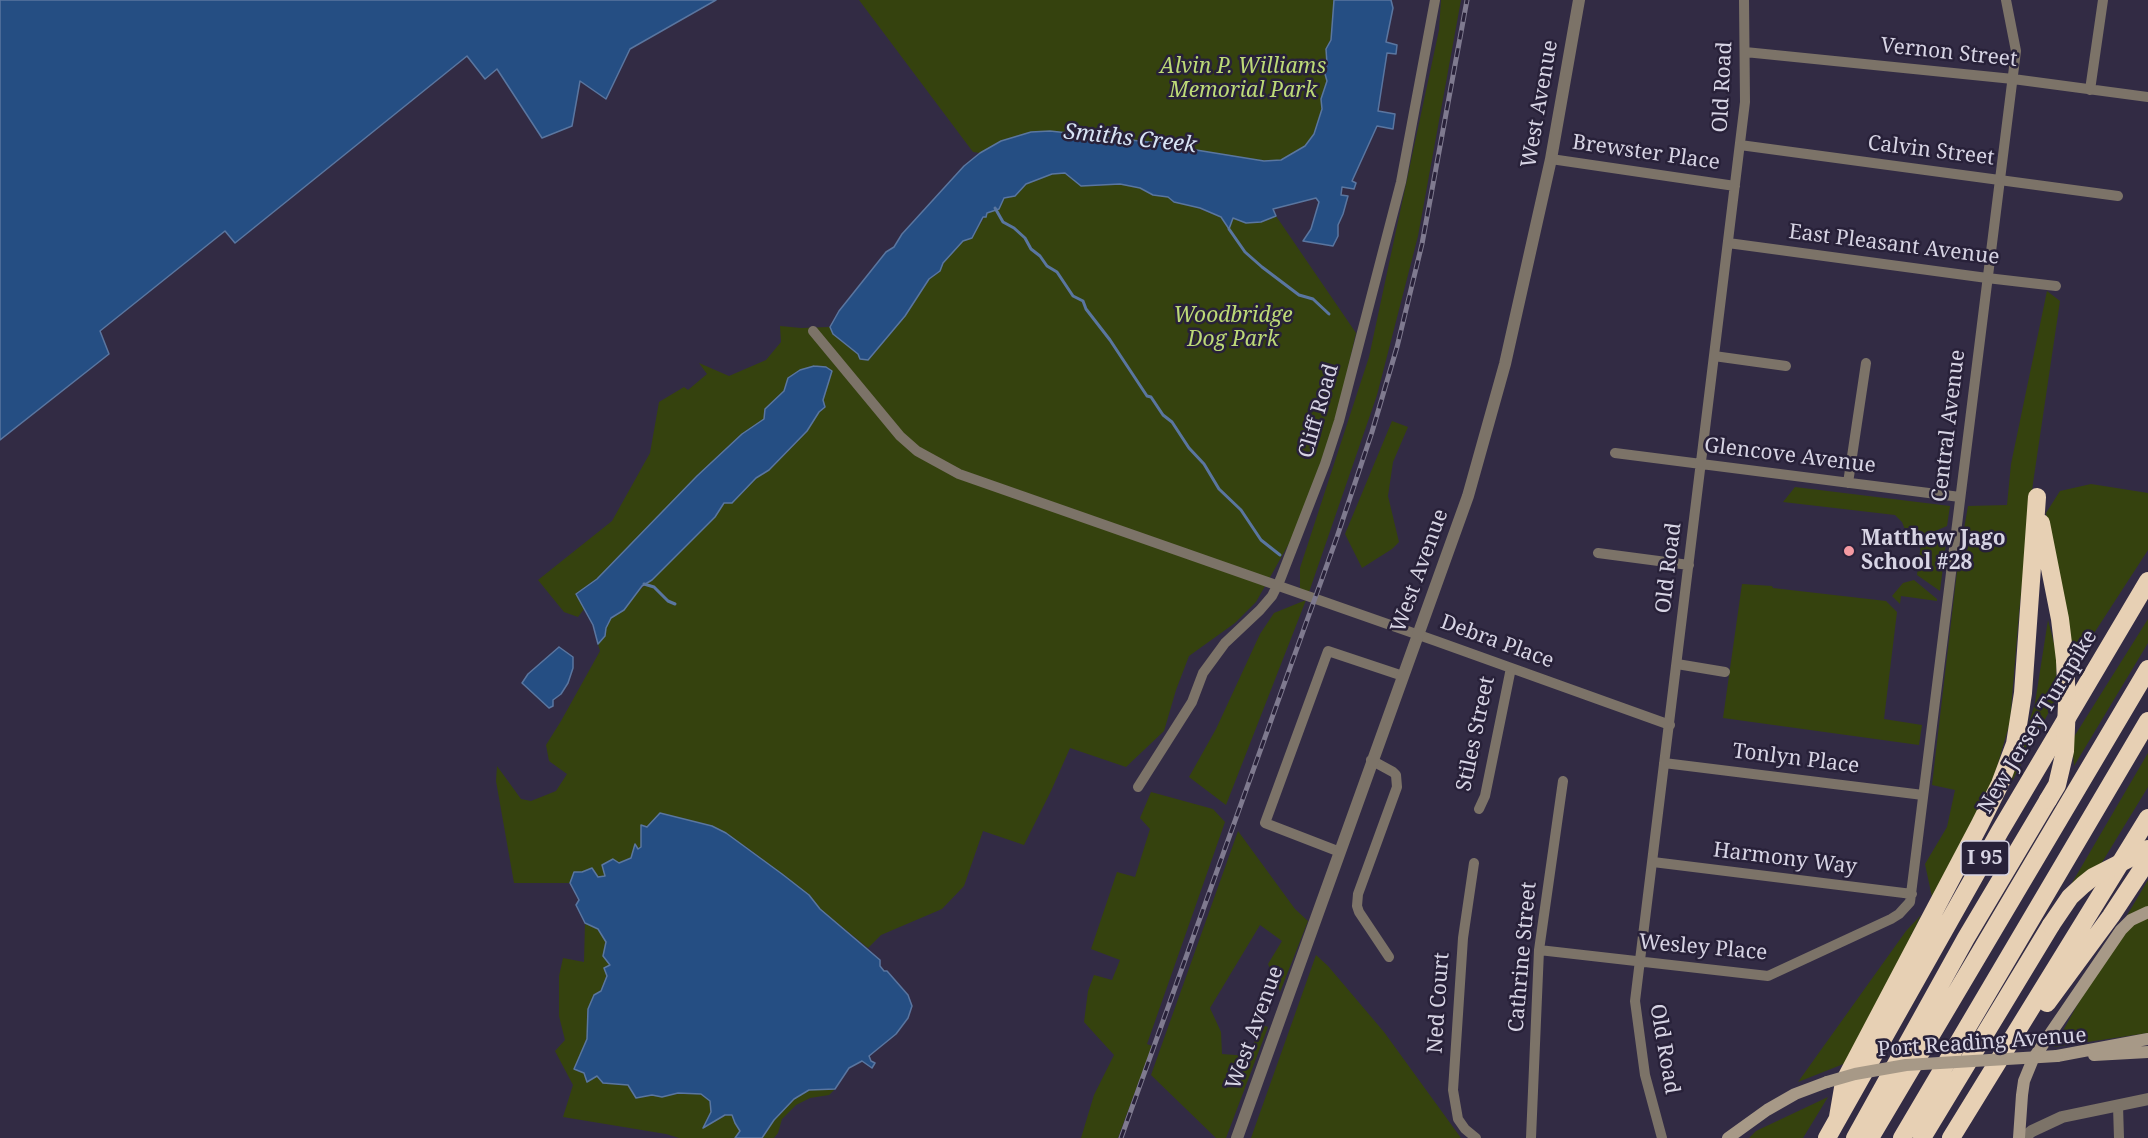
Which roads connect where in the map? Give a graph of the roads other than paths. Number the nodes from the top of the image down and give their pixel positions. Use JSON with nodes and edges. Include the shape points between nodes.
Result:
{"nodes":[{"id":1,"x":1435,"y":0,"type":"edge"},
{"id":2,"x":1579,"y":0,"type":"edge"},
{"id":3,"x":1744,"y":0,"type":"edge"},
{"id":4,"x":2006,"y":0,"type":"edge"},
{"id":5,"x":2103,"y":0,"type":"edge"},
{"id":6,"x":1746,"y":52,"type":"junction"},
{"id":7,"x":2013,"y":79,"type":"junction"},
{"id":8,"x":2090,"y":90,"type":"junction"},
{"id":9,"x":2148,"y":98,"type":"edge"},
{"id":10,"x":1740,"y":145,"type":"junction"},
{"id":11,"x":1551,"y":159,"type":"junction"},
{"id":12,"x":2000,"y":179,"type":"junction"},
{"id":13,"x":1735,"y":186,"type":"junction"},
{"id":14,"x":2118,"y":196,"type":"dead end"},
{"id":15,"x":1728,"y":243,"type":"junction"},
{"id":16,"x":1987,"y":279,"type":"junction"},
{"id":17,"x":2056,"y":286,"type":"dead end"},
{"id":18,"x":813,"y":331,"type":"dead end"},
{"id":19,"x":1714,"y":356,"type":"junction"},
{"id":20,"x":1866,"y":363,"type":"dead end"},
{"id":21,"x":1786,"y":366,"type":"dead end"},
{"id":22,"x":1615,"y":453,"type":"dead end"},
{"id":23,"x":1700,"y":465,"type":"junction"},
{"id":24,"x":1848,"y":483,"type":"junction"},
{"id":25,"x":1960,"y":497,"type":"junction"},
{"id":26,"x":1598,"y":553,"type":"dead end"},
{"id":27,"x":1689,"y":565,"type":"junction"},
{"id":28,"x":2148,"y":581,"type":"edge"},
{"id":29,"x":1277,"y":587,"type":"junction"},
{"id":30,"x":1418,"y":635,"type":"junction"},
{"id":31,"x":1677,"y":664,"type":"junction"},
{"id":32,"x":1511,"y":668,"type":"junction"},
{"id":33,"x":2148,"y":669,"type":"edge"},
{"id":34,"x":1725,"y":672,"type":"dead end"},
{"id":35,"x":1403,"y":676,"type":"junction"},
{"id":36,"x":2148,"y":721,"type":"edge"},
{"id":37,"x":1670,"y":725,"type":"junction"},
{"id":38,"x":1371,"y":760,"type":"junction"},
{"id":39,"x":1664,"y":763,"type":"junction"},
{"id":40,"x":1563,"y":781,"type":"dead end"},
{"id":41,"x":1138,"y":787,"type":"dead end"},
{"id":42,"x":1923,"y":795,"type":"junction"},
{"id":43,"x":1479,"y":808,"type":"dead end"},
{"id":44,"x":2148,"y":818,"type":"edge"},
{"id":45,"x":2148,"y":849,"type":"edge"},
{"id":46,"x":1340,"y":852,"type":"junction"},
{"id":47,"x":2148,"y":861,"type":"edge"},
{"id":48,"x":1653,"y":862,"type":"junction"},
{"id":49,"x":1474,"y":863,"type":"dead end"},
{"id":50,"x":1912,"y":894,"type":"junction"},
{"id":51,"x":2148,"y":912,"type":"edge"},
{"id":52,"x":1539,"y":950,"type":"junction"},
{"id":53,"x":1389,"y":957,"type":"dead end"},
{"id":54,"x":1640,"y":962,"type":"junction"},
{"id":55,"x":2148,"y":1040,"type":"edge"},
{"id":56,"x":2148,"y":1052,"type":"edge"},
{"id":57,"x":2057,"y":1056,"type":"junction"},
{"id":58,"x":2148,"y":1099,"type":"edge"},
{"id":59,"x":2118,"y":1106,"type":"junction"},
{"id":60,"x":1839,"y":1117,"type":"junction"},
{"id":61,"x":1962,"y":1121,"type":"junction"},
{"id":62,"x":1236,"y":1138,"type":"edge"},
{"id":63,"x":1476,"y":1138,"type":"edge"},
{"id":64,"x":1531,"y":1138,"type":"edge"},
{"id":65,"x":1662,"y":1138,"type":"edge"},
{"id":66,"x":1728,"y":1138,"type":"edge"},
{"id":67,"x":1827,"y":1138,"type":"edge"},
{"id":68,"x":1855,"y":1138,"type":"edge"},
{"id":69,"x":1870,"y":1138,"type":"edge"},
{"id":70,"x":1902,"y":1138,"type":"edge"},
{"id":71,"x":1922,"y":1138,"type":"edge"},
{"id":72,"x":1951,"y":1138,"type":"edge"},
{"id":73,"x":2021,"y":1138,"type":"edge"},
{"id":74,"x":2119,"y":1138,"type":"edge"}],
"edges":[{"from":1,"to":29,"type":"street","name":"Cliff Road","via":[[1401,182],[1339,421]]},
{"from":2,"to":11,"type":"street","name":"West Avenue"},
{"from":3,"to":6,"type":"street","name":"Old Road"},
{"from":4,"to":7,"type":"street","name":"Central Avenue","via":[[2016,51]]},
{"from":5,"to":8,"type":"street"},
{"from":6,"to":7,"type":"street","name":"Vernon Street"},
{"from":6,"to":10,"type":"street","name":"Old Road"},
{"from":7,"to":8,"type":"street","name":"Vernon Street"},
{"from":7,"to":12,"type":"street","name":"Central Avenue"},
{"from":8,"to":9,"type":"street","name":"Vernon Street"},
{"from":10,"to":12,"type":"street","name":"Calvin Street"},
{"from":10,"to":13,"type":"street","name":"Old Road"},
{"from":11,"to":13,"type":"street","name":"Brewster Place"},
{"from":11,"to":30,"type":"street","name":"West Avenue","via":[[1505,364],[1471,485]]},
{"from":12,"to":14,"type":"street","name":"Calvin Street"},
{"from":12,"to":16,"type":"street","name":"Central Avenue"},
{"from":13,"to":15,"type":"street","name":"Old Road"},
{"from":15,"to":16,"type":"street","name":"East Pleasant Avenue"},
{"from":15,"to":19,"type":"street","name":"Old Road"},
{"from":16,"to":17,"type":"street","name":"East Pleasant Avenue"},
{"from":16,"to":25,"type":"street","name":"Central Avenue"},
{"from":18,"to":29,"type":"street","name":"Debra Place","via":[[900,436],[942,465]]},
{"from":19,"to":21,"type":"street"},
{"from":19,"to":23,"type":"street","name":"Old Road"},
{"from":20,"to":24,"type":"street"},
{"from":22,"to":23,"type":"street","name":"Glencove Avenue"},
{"from":23,"to":24,"type":"street","name":"Glencove Avenue"},
{"from":23,"to":27,"type":"street","name":"Old Road"},
{"from":24,"to":25,"type":"street","name":"Glencove Avenue"},
{"from":25,"to":42,"type":"street","name":"Central Avenue"},
{"from":26,"to":27,"type":"street"},
{"from":27,"to":31,"type":"street","name":"Old Road"},
{"from":28,"to":60,"type":"highway","name":"New Jersey Turnpike","number":"I 95","via":[[2000,831]]},
{"from":29,"to":30,"type":"street","name":"Debra Place"},
{"from":29,"to":41,"type":"street","name":"Cliff Road","via":[[1203,673],[1192,702]]},
{"from":30,"to":32,"type":"street","name":"Debra Place"},
{"from":30,"to":35,"type":"street","name":"West Avenue"},
{"from":31,"to":34,"type":"street"},
{"from":31,"to":37,"type":"street","name":"Old Road"},
{"from":32,"to":37,"type":"street","name":"Debra Place"},
{"from":32,"to":43,"type":"street","name":"Stiles Street","via":[[1485,796]]},
{"from":33,"to":69,"type":"highway","number":"I 95"},
{"from":35,"to":38,"type":"street","name":"West Avenue"},
{"from":35,"to":46,"type":"street","via":[[1329,651],[1265,823]]},
{"from":36,"to":70,"type":"highway"},
{"from":37,"to":39,"type":"street","name":"Old Road"},
{"from":38,"to":46,"type":"street","name":"West Avenue"},
{"from":38,"to":53,"type":"street","via":[[1396,776],[1397,787],[1357,906]]},
{"from":39,"to":42,"type":"street","name":"Tonlyn Place"},
{"from":39,"to":48,"type":"street","name":"Old Road"},
{"from":40,"to":52,"type":"street","name":"Cathrine Street"},
{"from":42,"to":50,"type":"street","name":"Central Avenue"},
{"from":44,"to":61,"type":"highway"},
{"from":45,"to":71,"type":"highway","bridge":true,"via":[[2093,877],[2070,897]]},
{"from":46,"to":62,"type":"street","name":"West Avenue"},
{"from":47,"to":61,"type":"highway"},
{"from":48,"to":50,"type":"street","name":"Harmony Way"},
{"from":48,"to":54,"type":"street","name":"Old Road"},
{"from":49,"to":63,"type":"street","name":"Ned Court","via":[[1463,938],[1453,1090],[1458,1119]]},
{"from":50,"to":54,"type":"street","name":"Wesley Place","via":[[1905,908],[1891,919],[1768,976]]},
{"from":51,"to":73,"type":"main road","via":[[2121,930],[2033,1059],[2019,1110]]},
{"from":52,"to":54,"type":"street","name":"Wesley Place"},
{"from":52,"to":64,"type":"street","name":"Cathrine Street"},
{"from":54,"to":65,"type":"street","name":"Old Road","via":[[1635,1012],[1644,1075]]},
{"from":55,"to":57,"type":"main road"},
{"from":56,"to":57,"type":"main road","name":"Port Reading Avenue"},
{"from":57,"to":66,"type":"main road","name":"Port Reading Avenue","bridge":true,"via":[[1906,1065],[1855,1074],[1795,1094]]},
{"from":58,"to":59,"type":"street"},
{"from":59,"to":73,"type":"street","via":[[2062,1117]]},
{"from":59,"to":74,"type":"street"},
{"from":60,"to":67,"type":"highway","name":"New Jersey Turnpike","number":"I 95"},
{"from":60,"to":68,"type":"highway","bridge":true,"via":[[1844,1082],[1985,814],[2015,744],[2023,693],[2037,497],[2065,660],[2065,750],[2057,785]]},
{"from":61,"to":72,"type":"highway"}]}
